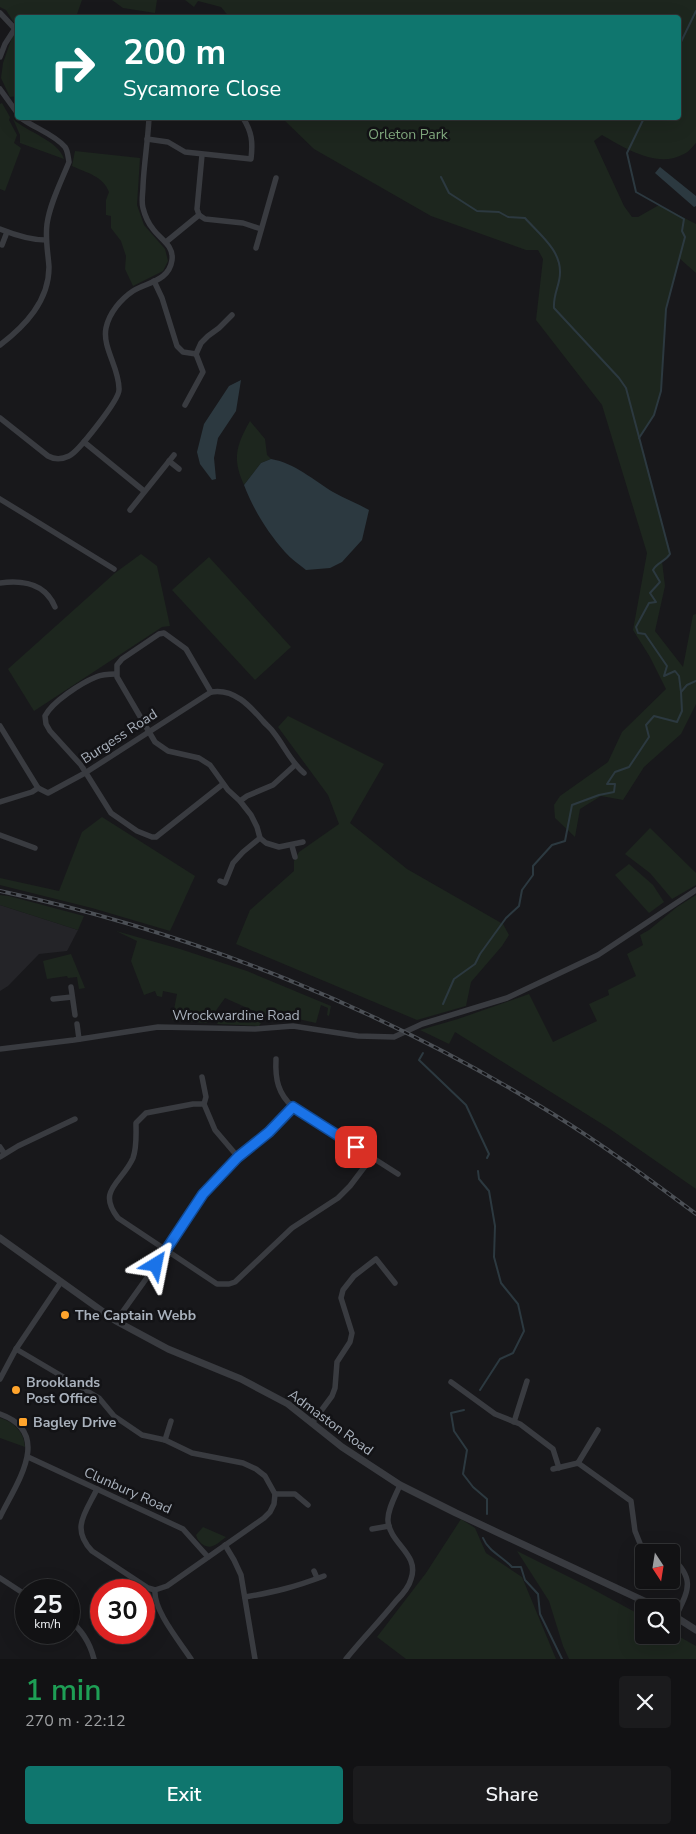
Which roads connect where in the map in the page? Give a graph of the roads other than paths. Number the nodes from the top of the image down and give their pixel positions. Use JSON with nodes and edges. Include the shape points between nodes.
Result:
{"nodes":[{"id":1,"x":0,"y":13,"type":"edge"},
{"id":2,"x":15,"y":30,"type":"edge"},
{"id":3,"x":15,"y":32,"type":"edge"},
{"id":4,"x":0,"y":57,"type":"edge"},
{"id":5,"x":0,"y":89,"type":"edge"},
{"id":6,"x":15,"y":110,"type":"edge"},
{"id":7,"x":24,"y":120,"type":"edge"},
{"id":8,"x":149,"y":120,"type":"edge"},
{"id":9,"x":244,"y":120,"type":"edge"},
{"id":10,"x":147,"y":139,"type":"junction"},
{"id":11,"x":202,"y":155,"type":"junction"},
{"id":12,"x":276,"y":178,"type":"dead end"},
{"id":13,"x":199,"y":215,"type":"junction"},
{"id":14,"x":0,"y":229,"type":"edge"},
{"id":15,"x":261,"y":229,"type":"junction"},
{"id":16,"x":7,"y":232,"type":"junction"},
{"id":17,"x":46,"y":240,"type":"junction"},
{"id":18,"x":166,"y":242,"type":"junction"},
{"id":19,"x":2,"y":245,"type":"dead end"},
{"id":20,"x":256,"y":248,"type":"dead end"},
{"id":21,"x":154,"y":282,"type":"junction"},
{"id":22,"x":232,"y":315,"type":"dead end"},
{"id":23,"x":0,"y":346,"type":"edge"},
{"id":24,"x":196,"y":354,"type":"junction"},
{"id":25,"x":185,"y":405,"type":"dead end"},
{"id":26,"x":0,"y":418,"type":"edge"},
{"id":27,"x":84,"y":442,"type":"junction"},
{"id":28,"x":174,"y":454,"type":"dead end"},
{"id":29,"x":170,"y":461,"type":"junction"},
{"id":30,"x":179,"y":469,"type":"dead end"},
{"id":31,"x":144,"y":491,"type":"junction"},
{"id":32,"x":0,"y":500,"type":"edge"},
{"id":33,"x":130,"y":510,"type":"dead end"},
{"id":34,"x":114,"y":569,"type":"dead end"},
{"id":35,"x":0,"y":583,"type":"edge"},
{"id":36,"x":55,"y":607,"type":"dead end"},
{"id":37,"x":116,"y":674,"type":"junction"},
{"id":38,"x":211,"y":692,"type":"junction"},
{"id":39,"x":0,"y":726,"type":"edge"},
{"id":40,"x":148,"y":733,"type":"junction"},
{"id":41,"x":295,"y":765,"type":"junction"},
{"id":42,"x":85,"y":773,"type":"junction"},
{"id":43,"x":304,"y":773,"type":"dead end"},
{"id":44,"x":223,"y":784,"type":"junction"},
{"id":45,"x":38,"y":788,"type":"junction"},
{"id":46,"x":240,"y":801,"type":"junction"},
{"id":47,"x":0,"y":802,"type":"edge"},
{"id":48,"x":0,"y":835,"type":"edge"},
{"id":49,"x":260,"y":838,"type":"junction"},
{"id":50,"x":304,"y":842,"type":"dead end"},
{"id":51,"x":292,"y":846,"type":"junction"},
{"id":52,"x":35,"y":848,"type":"dead end"},
{"id":53,"x":295,"y":857,"type":"dead end"},
{"id":54,"x":220,"y":881,"type":"dead end"},
{"id":55,"x":696,"y":890,"type":"edge"},
{"id":56,"x":71,"y":987,"type":"dead end"},
{"id":57,"x":72,"y":997,"type":"junction"},
{"id":58,"x":53,"y":999,"type":"dead end"},
{"id":59,"x":75,"y":1015,"type":"dead end"},
{"id":60,"x":76,"y":1024,"type":"dead end"},
{"id":61,"x":79,"y":1039,"type":"junction"},
{"id":62,"x":0,"y":1048,"type":"edge"},
{"id":63,"x":276,"y":1060,"type":"dead end"},
{"id":64,"x":202,"y":1077,"type":"dead end"},
{"id":65,"x":204,"y":1104,"type":"junction"},
{"id":66,"x":293,"y":1107,"type":"junction"},
{"id":67,"x":75,"y":1119,"type":"dead end"},
{"id":68,"x":0,"y":1147,"type":"edge"},
{"id":69,"x":2,"y":1155,"type":"edge"},
{"id":70,"x":238,"y":1157,"type":"junction"},
{"id":71,"x":372,"y":1157,"type":"junction"},
{"id":72,"x":398,"y":1174,"type":"dead end"},
{"id":73,"x":0,"y":1238,"type":"edge"},
{"id":74,"x":166,"y":1250,"type":"junction"},
{"id":75,"x":61,"y":1282,"type":"junction"},
{"id":76,"x":396,"y":1283,"type":"dead end"},
{"id":77,"x":116,"y":1321,"type":"junction"},
{"id":78,"x":16,"y":1349,"type":"junction"},
{"id":79,"x":0,"y":1379,"type":"edge"},
{"id":80,"x":526,"y":1381,"type":"dead end"},
{"id":81,"x":450,"y":1382,"type":"dead end"},
{"id":82,"x":0,"y":1414,"type":"edge"},
{"id":83,"x":170,"y":1421,"type":"dead end"},
{"id":84,"x":514,"y":1422,"type":"junction"},
{"id":85,"x":312,"y":1423,"type":"junction"},
{"id":86,"x":598,"y":1430,"type":"dead end"},
{"id":87,"x":165,"y":1440,"type":"junction"},
{"id":88,"x":28,"y":1458,"type":"junction"},
{"id":89,"x":578,"y":1463,"type":"junction"},
{"id":90,"x":400,"y":1485,"type":"junction"},
{"id":91,"x":97,"y":1489,"type":"junction"},
{"id":92,"x":275,"y":1494,"type":"junction"},
{"id":93,"x":308,"y":1505,"type":"dead end"},
{"id":94,"x":0,"y":1517,"type":"edge"},
{"id":95,"x":389,"y":1526,"type":"junction"},
{"id":96,"x":372,"y":1529,"type":"dead end"},
{"id":97,"x":640,"y":1544,"type":"edge"},
{"id":98,"x":225,"y":1545,"type":"junction"},
{"id":99,"x":208,"y":1557,"type":"junction"},
{"id":100,"x":680,"y":1566,"type":"edge"},
{"id":101,"x":314,"y":1571,"type":"dead end"},
{"id":102,"x":324,"y":1576,"type":"dead end"},
{"id":103,"x":0,"y":1578,"type":"edge"},
{"id":104,"x":317,"y":1578,"type":"junction"},
{"id":105,"x":134,"y":1579,"type":"edge"},
{"id":106,"x":15,"y":1587,"type":"edge"},
{"id":107,"x":155,"y":1590,"type":"edge"},
{"id":108,"x":155,"y":1594,"type":"edge"},
{"id":109,"x":245,"y":1597,"type":"junction"},
{"id":110,"x":640,"y":1599,"type":"edge"},
{"id":111,"x":680,"y":1604,"type":"edge"},
{"id":112,"x":680,"y":1619,"type":"edge"},
{"id":113,"x":696,"y":1630,"type":"edge"},
{"id":114,"x":80,"y":1631,"type":"edge"},
{"id":115,"x":94,"y":1659,"type":"edge"},
{"id":116,"x":191,"y":1659,"type":"edge"},
{"id":117,"x":255,"y":1659,"type":"edge"},
{"id":118,"x":346,"y":1659,"type":"edge"}],
"edges":[{"from":1,"to":2,"type":"street"},
{"from":3,"to":4,"type":"street"},
{"from":5,"to":6,"type":"street"},
{"from":7,"to":17,"type":"street","via":[[64,146],[68,152],[69,162],[48,218]]},
{"from":8,"to":10,"type":"street"},
{"from":9,"to":11,"type":"street","via":[[250,128],[251,159]]},
{"from":10,"to":11,"type":"street","via":[[168,142],[185,152]]},
{"from":10,"to":18,"type":"street","via":[[142,206],[146,218]]},
{"from":11,"to":13,"type":"street"},
{"from":12,"to":15,"type":"street"},
{"from":13,"to":15,"type":"street","via":[[205,219]]},
{"from":13,"to":18,"type":"street"},
{"from":14,"to":16,"type":"street"},
{"from":15,"to":20,"type":"street"},
{"from":16,"to":17,"type":"street"},
{"from":16,"to":19,"type":"street"},
{"from":17,"to":23,"type":"street","via":[[49,268],[45,292],[31,318]]},
{"from":18,"to":21,"type":"street","via":[[171,250],[171,263],[166,275]]},
{"from":21,"to":24,"type":"street","via":[[177,346],[183,352]]},
{"from":21,"to":27,"type":"street","via":[[132,292],[120,302],[107,326],[106,337],[119,382],[119,396]]},
{"from":22,"to":24,"type":"street","via":[[201,343]]},
{"from":24,"to":25,"type":"street","via":[[203,372]]},
{"from":26,"to":27,"type":"street","via":[[55,459],[72,455]]},
{"from":27,"to":31,"type":"street"},
{"from":28,"to":29,"type":"street"},
{"from":29,"to":30,"type":"street"},
{"from":29,"to":31,"type":"street"},
{"from":31,"to":33,"type":"street"},
{"from":32,"to":34,"type":"street"},
{"from":35,"to":36,"type":"street","via":[[25,582],[38,587],[51,596]]},
{"from":37,"to":38,"type":"street","via":[[122,659],[164,633],[186,649]]},
{"from":37,"to":40,"type":"street"},
{"from":37,"to":42,"type":"street","via":[[90,680],[53,704],[45,716],[50,730],[81,764]]},
{"from":38,"to":40,"type":"street","name":"Burgess Road"},
{"from":38,"to":41,"type":"street","via":[[227,693],[255,710]]},
{"from":39,"to":45,"type":"street"},
{"from":40,"to":42,"type":"street","name":"Burgess Road"},
{"from":40,"to":44,"type":"street","via":[[168,751],[210,764]]},
{"from":41,"to":43,"type":"street"},
{"from":41,"to":46,"type":"street","via":[[273,785]]},
{"from":42,"to":44,"type":"street","via":[[111,812],[152,838]]},
{"from":42,"to":45,"type":"street","name":"Burgess Road","via":[[48,793]]},
{"from":44,"to":46,"type":"street"},
{"from":45,"to":47,"type":"street"},
{"from":46,"to":49,"type":"street","via":[[254,821]]},
{"from":48,"to":52,"type":"street"},
{"from":49,"to":51,"type":"street","via":[[279,847]]},
{"from":49,"to":54,"type":"street","via":[[233,862],[225,883]]},
{"from":50,"to":51,"type":"street"},
{"from":51,"to":53,"type":"street"},
{"from":55,"to":61,"type":"street","name":"Wrockwardine Road","via":[[598,955],[507,998],[422,1024],[394,1037],[358,1036],[293,1026],[255,1029],[158,1027]]},
{"from":56,"to":57,"type":"street"},
{"from":57,"to":58,"type":"street"},
{"from":57,"to":59,"type":"street"},
{"from":60,"to":61,"type":"street"},
{"from":61,"to":62,"type":"street","name":"Wrockwardine Road"},
{"from":63,"to":66,"type":"street","via":[[280,1093]]},
{"from":64,"to":65,"type":"street","via":[[206,1097]]},
{"from":65,"to":70,"type":"street","via":[[215,1130]]},
{"from":65,"to":74,"type":"street","via":[[146,1113],[140,1117],[136,1123],[134,1155],[110,1192],[108,1200],[118,1218]]},
{"from":66,"to":70,"type":"street"},
{"from":66,"to":71,"type":"street"},
{"from":67,"to":69,"type":"street"},
{"from":68,"to":69,"type":"street"},
{"from":70,"to":74,"type":"street","via":[[203,1194]]},
{"from":71,"to":72,"type":"street"},
{"from":71,"to":74,"type":"street","via":[[338,1198],[292,1228],[235,1282],[217,1284]]},
{"from":73,"to":75,"type":"street","name":"Admaston Road"},
{"from":74,"to":77,"type":"street"},
{"from":75,"to":77,"type":"street","name":"Admaston Road"},
{"from":75,"to":78,"type":"street"},
{"from":76,"to":85,"type":"street","via":[[376,1259],[354,1276],[343,1290],[342,1298],[352,1333],[350,1342],[336,1362],[332,1396]]},
{"from":77,"to":85,"type":"street","name":"Admaston Road","via":[[168,1349],[241,1379],[288,1404]]},
{"from":78,"to":79,"type":"street"},
{"from":78,"to":87,"type":"street","via":[[99,1398],[126,1426],[142,1435]]},
{"from":80,"to":84,"type":"street"},
{"from":81,"to":84,"type":"street","via":[[496,1414]]},
{"from":82,"to":88,"type":"street","via":[[19,1423],[29,1444]]},
{"from":83,"to":87,"type":"street"},
{"from":84,"to":89,"type":"street","via":[[553,1449],[556,1469]]},
{"from":85,"to":90,"type":"street","name":"Admaston Road"},
{"from":86,"to":89,"type":"street"},
{"from":87,"to":92,"type":"street","via":[[192,1453],[243,1463],[256,1469],[265,1476]]},
{"from":88,"to":91,"type":"street","name":"Clunbury Road"},
{"from":88,"to":94,"type":"street"},
{"from":89,"to":97,"type":"street","via":[[631,1501]]},
{"from":90,"to":95,"type":"street","via":[[388,1515]]},
{"from":90,"to":110,"type":"street","name":"Admaston Road"},
{"from":91,"to":99,"type":"street","name":"Clunbury Road","via":[[183,1529]]},
{"from":91,"to":105,"type":"street","via":[[80,1527],[85,1543]]},
{"from":92,"to":93,"type":"street","via":[[295,1494]]},
{"from":92,"to":98,"type":"street","via":[[270,1512]]},
{"from":95,"to":96,"type":"street"},
{"from":95,"to":118,"type":"street","via":[[409,1555],[412,1577],[377,1626]]},
{"from":98,"to":99,"type":"street"},
{"from":98,"to":109,"type":"street","via":[[241,1575]]},
{"from":99,"to":107,"type":"street","via":[[167,1586]]},
{"from":100,"to":111,"type":"street","via":[[685,1571],[688,1590]]},
{"from":101,"to":104,"type":"street"},
{"from":102,"to":104,"type":"street"},
{"from":103,"to":106,"type":"street"},
{"from":104,"to":109,"type":"street","via":[[300,1586]]},
{"from":108,"to":116,"type":"street","via":[[161,1614]]},
{"from":109,"to":117,"type":"street"},
{"from":112,"to":113,"type":"street"},
{"from":114,"to":115,"type":"street"}]}
